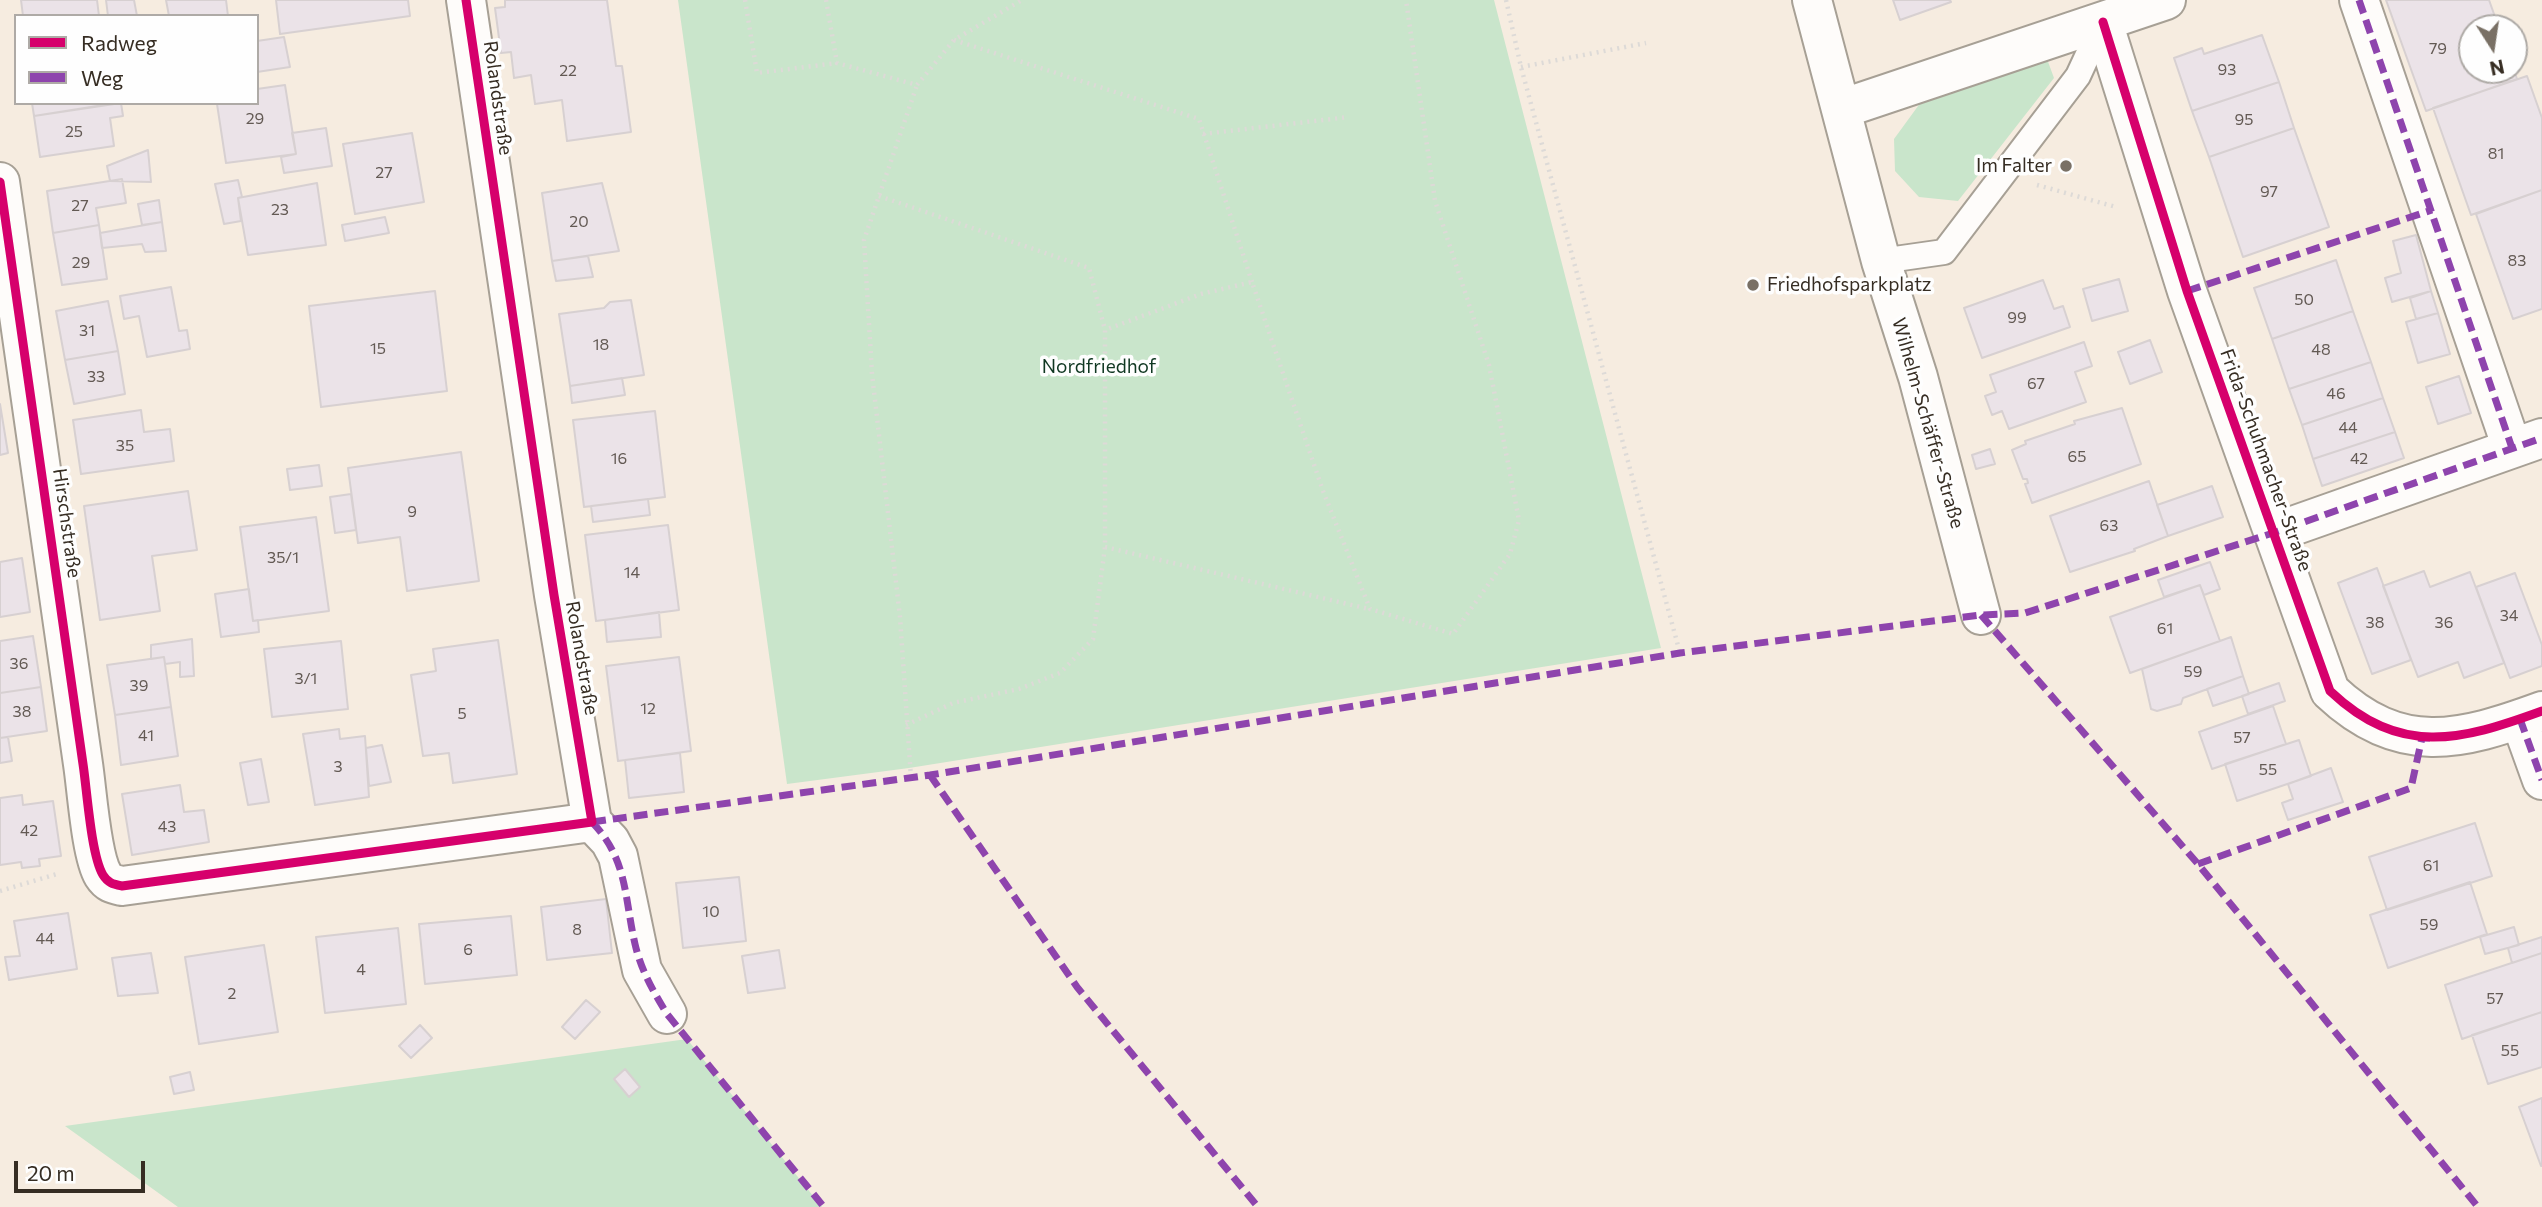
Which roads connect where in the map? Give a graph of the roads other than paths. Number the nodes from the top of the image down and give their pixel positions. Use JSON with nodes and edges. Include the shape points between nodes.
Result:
{"nodes":[{"id":1,"x":466,"y":0,"type":"edge"},
{"id":2,"x":1812,"y":0,"type":"edge"},
{"id":3,"x":2166,"y":0,"type":"edge"},
{"id":4,"x":2359,"y":0,"type":"edge"},
{"id":5,"x":2103,"y":22,"type":"junction"},
{"id":6,"x":1841,"y":108,"type":"junction"},
{"id":7,"x":0,"y":182,"type":"edge"},
{"id":8,"x":1881,"y":261,"type":"junction"},
{"id":9,"x":2527,"y":443,"type":"edge"},
{"id":10,"x":2273,"y":533,"type":"junction"},
{"id":11,"x":1981,"y":615,"type":"dead end"},
{"id":12,"x":2531,"y":715,"type":"edge"},
{"id":13,"x":2542,"y":780,"type":"edge"},
{"id":14,"x":592,"y":822,"type":"junction"},
{"id":15,"x":667,"y":1014,"type":"dead end"}],
"edges":[{"from":1,"to":14,"type":"street","name":"Rolandstraße"},
{"from":2,"to":6,"type":"street","name":"Wilhelm-Schäffer-Straße"},
{"from":3,"to":5,"type":"street"},
{"from":4,"to":9,"type":"street"},
{"from":5,"to":6,"type":"street"},
{"from":5,"to":8,"type":"lane","via":[[2078,76],[1944,252]]},
{"from":5,"to":10,"type":"street","name":"Frida-Schuhmacher-Straße","via":[[2165,220]]},
{"from":6,"to":8,"type":"street","name":"Wilhelm-Schäffer-Straße"},
{"from":7,"to":14,"type":"street","name":"Hirschstraße","via":[[99,864],[111,884]]},
{"from":8,"to":11,"type":"street","name":"Wilhelm-Schäffer-Straße"},
{"from":9,"to":10,"type":"street"},
{"from":10,"to":12,"type":"street","name":"Frida-Schuhmacher-Straße","via":[[2330,691],[2355,715],[2422,738],[2451,737]]},
{"from":12,"to":13,"type":"street"},
{"from":14,"to":15,"type":"street","via":[[618,856],[642,970]]}]}
